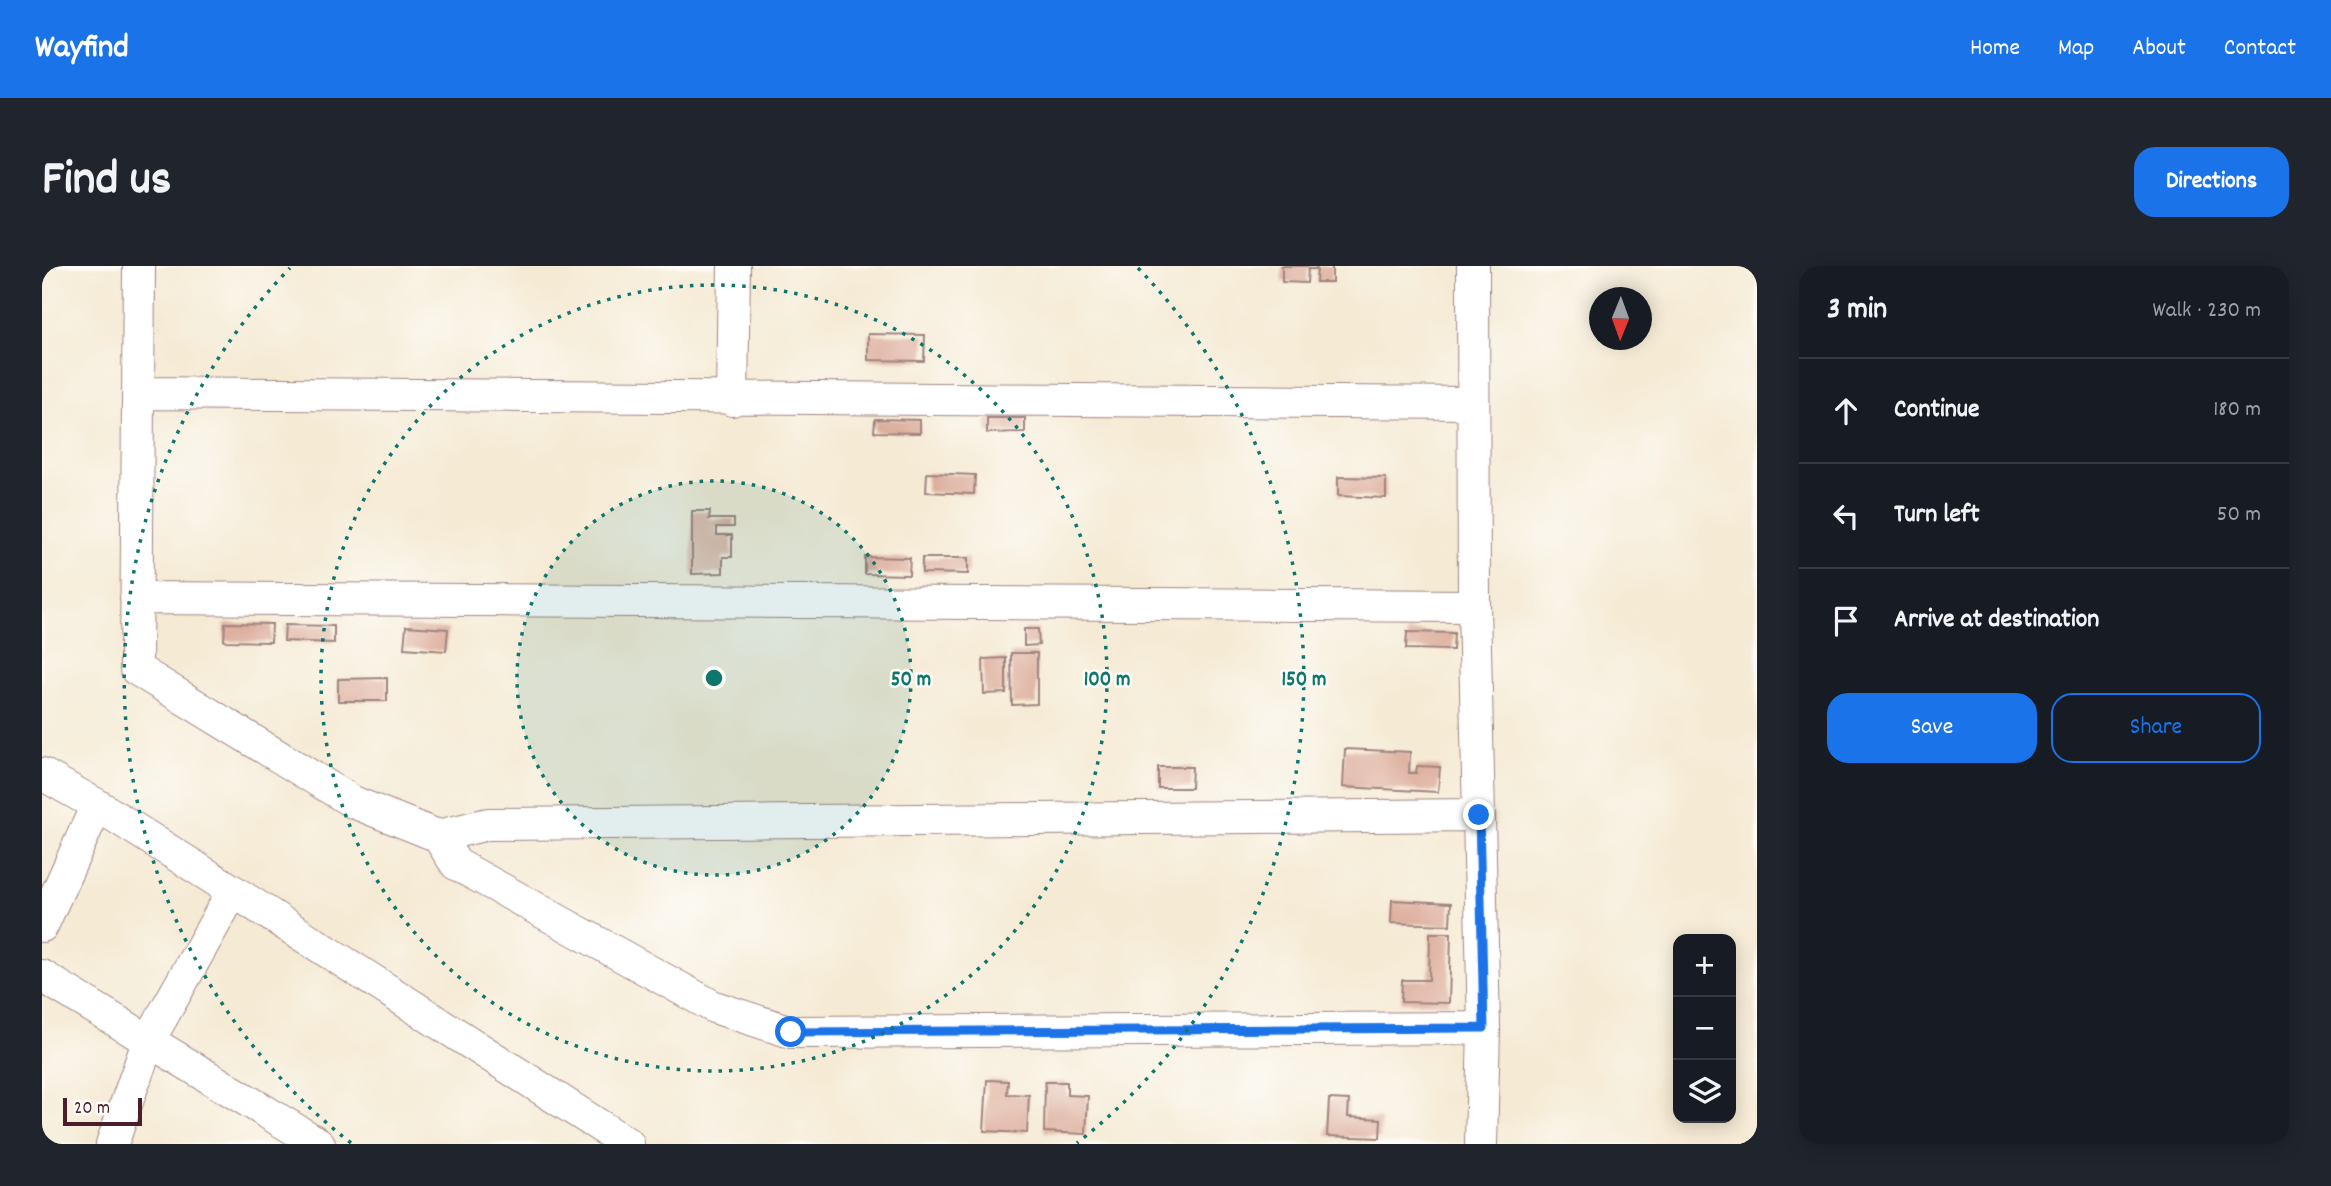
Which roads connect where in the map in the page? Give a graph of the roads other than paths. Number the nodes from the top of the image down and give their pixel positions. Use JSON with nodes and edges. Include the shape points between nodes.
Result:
{"nodes":[{"id":1,"x":139,"y":266,"type":"edge"},
{"id":2,"x":734,"y":266,"type":"edge"},
{"id":3,"x":1473,"y":266,"type":"edge"},
{"id":4,"x":138,"y":393,"type":"junction"},
{"id":5,"x":732,"y":400,"type":"junction"},
{"id":6,"x":1473,"y":403,"type":"junction"},
{"id":7,"x":136,"y":598,"type":"junction"},
{"id":8,"x":1474,"y":606,"type":"junction"},
{"id":9,"x":42,"y":774,"type":"edge"},
{"id":10,"x":97,"y":805,"type":"junction"},
{"id":11,"x":1479,"y":815,"type":"junction"},
{"id":12,"x":438,"y":836,"type":"junction"},
{"id":13,"x":233,"y":891,"type":"junction"},
{"id":14,"x":42,"y":926,"type":"edge"},
{"id":15,"x":42,"y":976,"type":"edge"},
{"id":16,"x":1484,"y":1028,"type":"junction"},
{"id":17,"x":148,"y":1042,"type":"junction"},
{"id":18,"x":112,"y":1144,"type":"edge"},
{"id":19,"x":319,"y":1144,"type":"edge"},
{"id":20,"x":628,"y":1144,"type":"edge"},
{"id":21,"x":1481,"y":1144,"type":"edge"}],
"edges":[{"from":1,"to":4,"type":"street"},
{"from":2,"to":5,"type":"street"},
{"from":3,"to":6,"type":"street"},
{"from":4,"to":5,"type":"street"},
{"from":4,"to":7,"type":"street"},
{"from":5,"to":6,"type":"street"},
{"from":6,"to":8,"type":"street"},
{"from":7,"to":8,"type":"street"},
{"from":7,"to":12,"type":"street","via":[[136,669],[353,802]]},
{"from":8,"to":11,"type":"street"},
{"from":9,"to":10,"type":"street"},
{"from":10,"to":13,"type":"street"},
{"from":10,"to":14,"type":"street"},
{"from":11,"to":12,"type":"street","via":[[488,824]]},
{"from":11,"to":16,"type":"street"},
{"from":12,"to":16,"type":"street","via":[[456,864],[714,1007],[791,1032]]},
{"from":13,"to":17,"type":"street"},
{"from":13,"to":20,"type":"street"},
{"from":15,"to":17,"type":"street"},
{"from":16,"to":21,"type":"street"},
{"from":17,"to":18,"type":"street"},
{"from":17,"to":19,"type":"street"}]}
